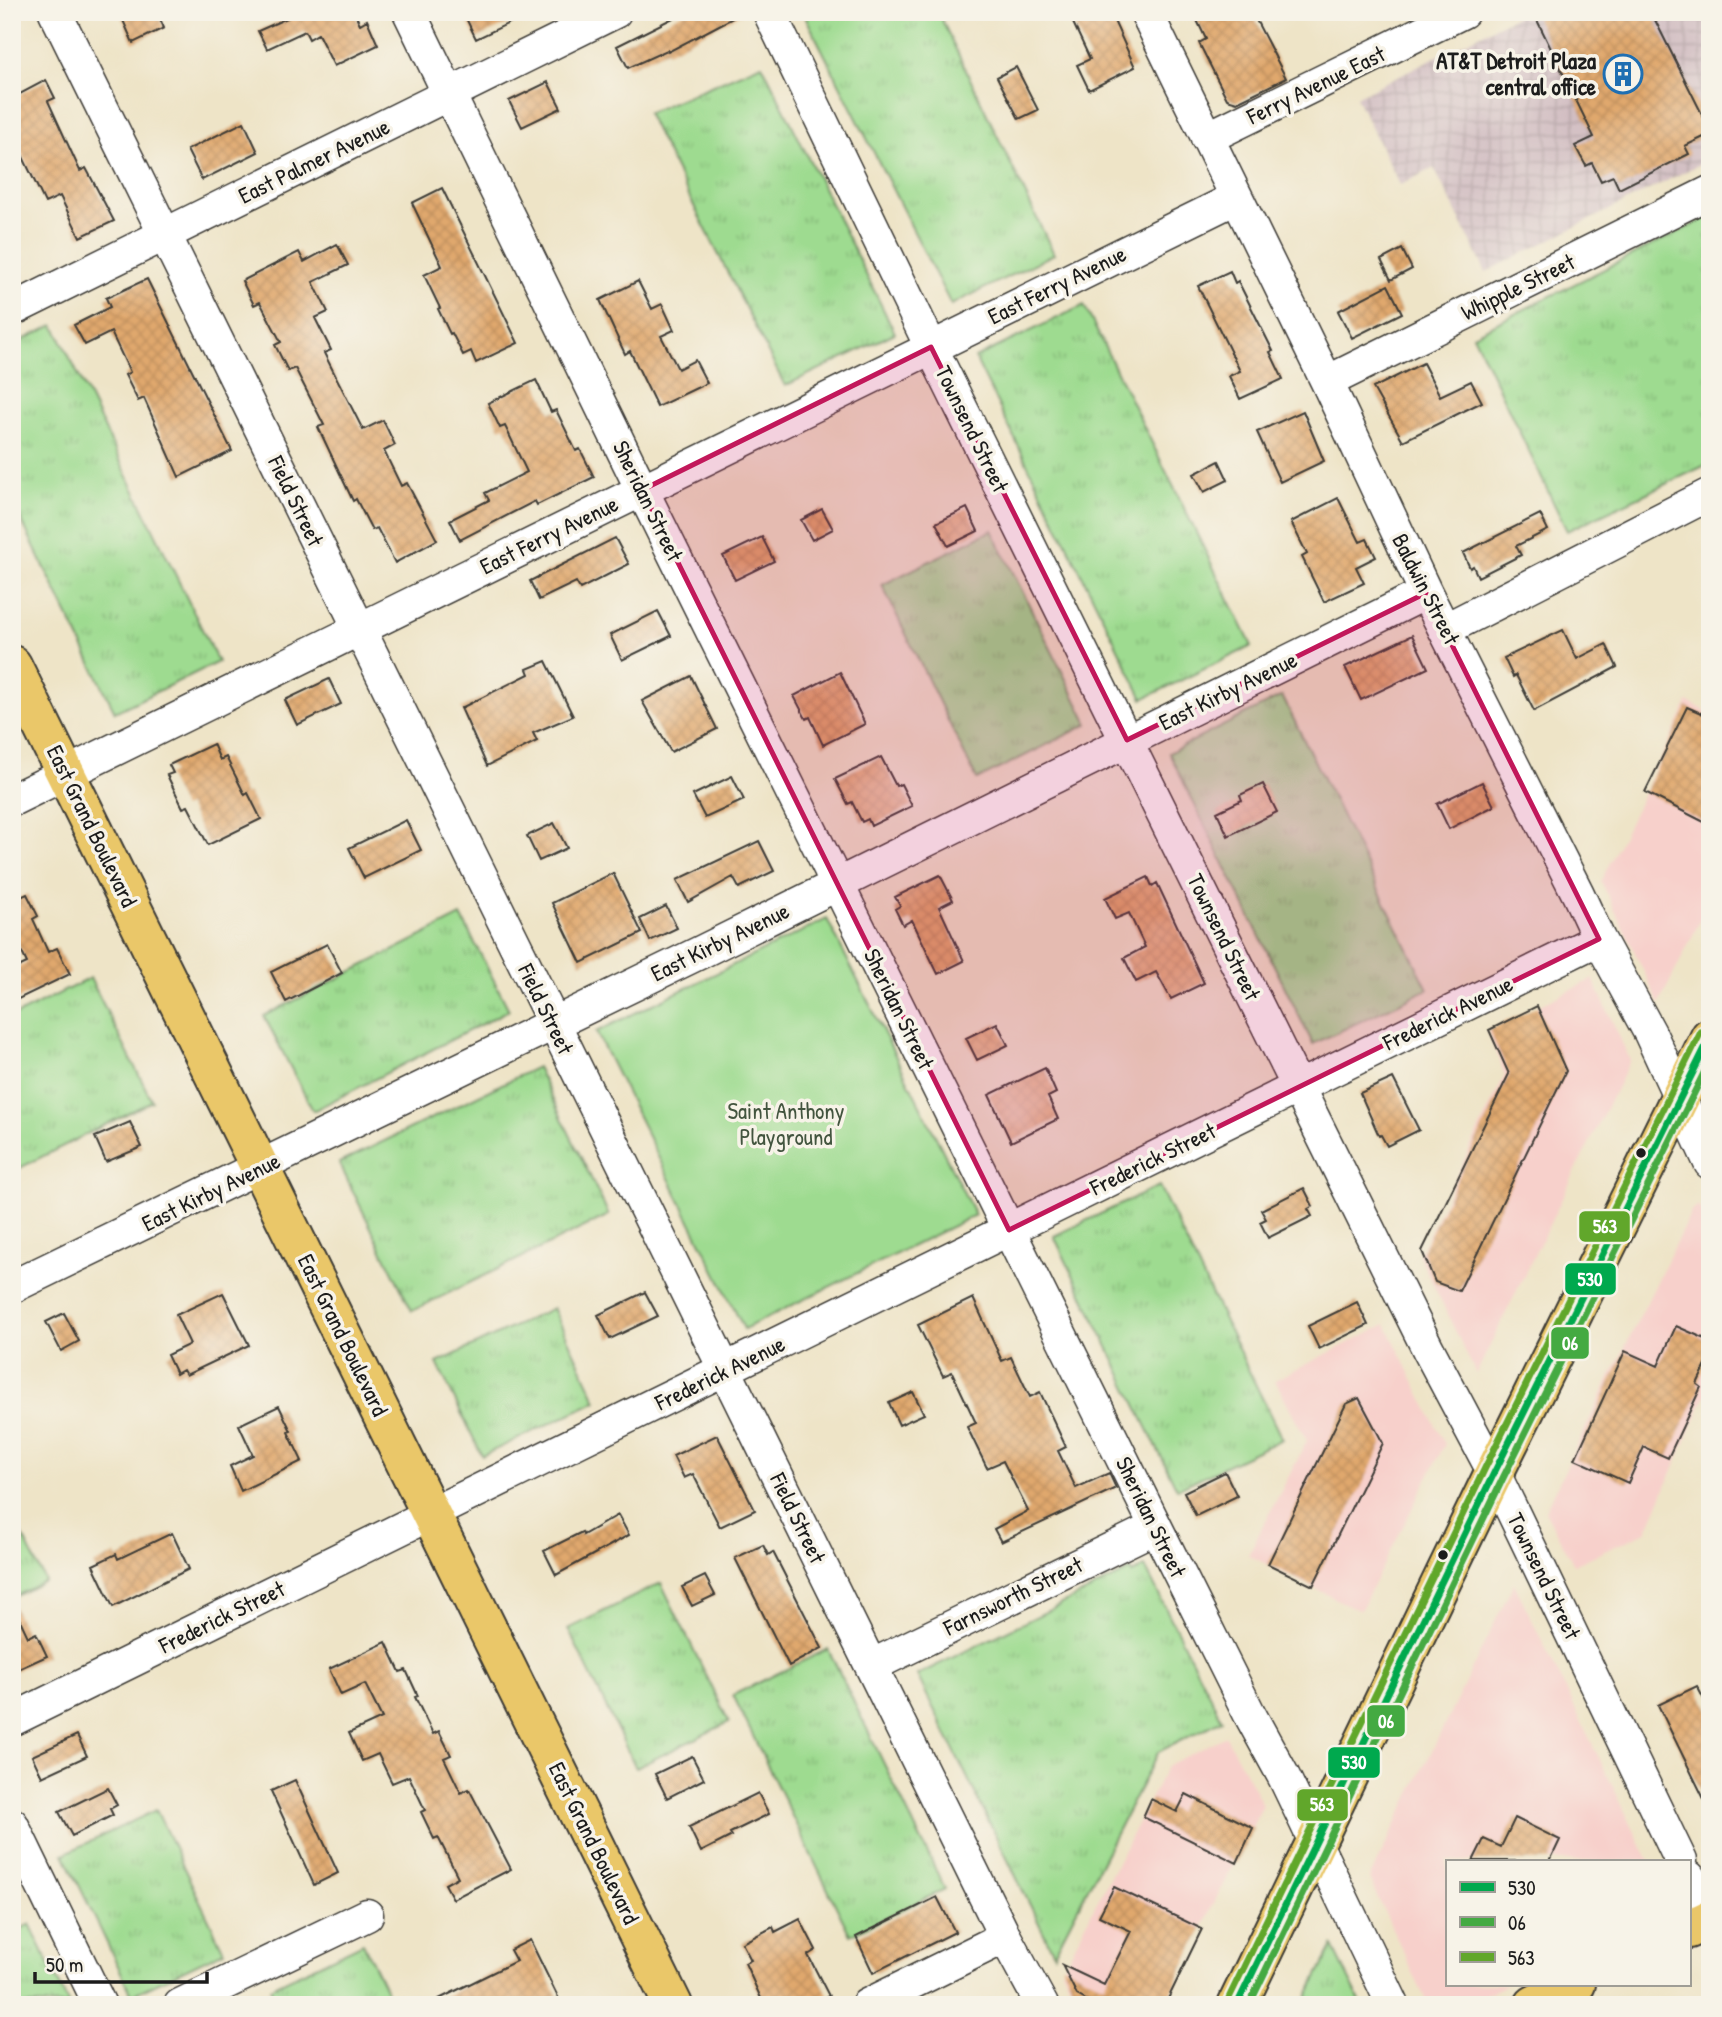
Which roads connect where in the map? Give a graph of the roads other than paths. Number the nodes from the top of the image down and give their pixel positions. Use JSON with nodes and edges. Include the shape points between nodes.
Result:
{"nodes":[{"id":1,"x":55,"y":12,"type":"edge"},
{"id":2,"x":409,"y":12,"type":"edge"},
{"id":3,"x":615,"y":12,"type":"edge"},
{"id":4,"x":769,"y":12,"type":"edge"},
{"id":5,"x":1146,"y":12,"type":"edge"},
{"id":6,"x":1463,"y":12,"type":"edge"},
{"id":7,"x":450,"y":93,"type":"junction"},
{"id":8,"x":1207,"y":138,"type":"junction"},
{"id":9,"x":1710,"y":192,"type":"edge"},
{"id":10,"x":1236,"y":198,"type":"junction"},
{"id":11,"x":165,"y":235,"type":"junction"},
{"id":12,"x":12,"y":310,"type":"edge"},
{"id":13,"x":932,"y":347,"type":"junction"},
{"id":14,"x":1327,"y":382,"type":"junction"},
{"id":15,"x":642,"y":490,"type":"junction"},
{"id":16,"x":1710,"y":494,"type":"edge"},
{"id":17,"x":1426,"y":593,"type":"junction"},
{"id":18,"x":359,"y":629,"type":"junction"},
{"id":19,"x":1446,"y":629,"type":"junction"},
{"id":20,"x":12,"y":666,"type":"edge"},
{"id":21,"x":1127,"y":740,"type":"junction"},
{"id":22,"x":67,"y":774,"type":"junction"},
{"id":23,"x":12,"y":800,"type":"edge"},
{"id":24,"x":838,"y":884,"type":"junction"},
{"id":25,"x":1598,"y":939,"type":"junction"},
{"id":26,"x":554,"y":1024,"type":"junction"},
{"id":27,"x":1710,"y":1037,"type":"edge"},
{"id":28,"x":1298,"y":1087,"type":"junction"},
{"id":29,"x":1679,"y":1099,"type":"junction"},
{"id":30,"x":1710,"y":1163,"type":"edge"},
{"id":31,"x":261,"y":1168,"type":"junction"},
{"id":32,"x":1009,"y":1230,"type":"junction"},
{"id":33,"x":12,"y":1287,"type":"edge"},
{"id":34,"x":725,"y":1371,"type":"junction"},
{"id":35,"x":1494,"y":1473,"type":"junction"},
{"id":36,"x":432,"y":1514,"type":"junction"},
{"id":37,"x":1156,"y":1527,"type":"junction"},
{"id":38,"x":871,"y":1666,"type":"junction"},
{"id":39,"x":12,"y":1720,"type":"edge"},
{"id":40,"x":12,"y":1824,"type":"edge"},
{"id":41,"x":1315,"y":1846,"type":"junction"},
{"id":42,"x":1681,"y":1860,"type":"edge"},
{"id":43,"x":1690,"y":1879,"type":"edge"},
{"id":44,"x":367,"y":1915,"type":"dead end"},
{"id":45,"x":1710,"y":1920,"type":"edge"},
{"id":46,"x":1690,"y":1929,"type":"edge"},
{"id":47,"x":1005,"y":1937,"type":"junction"},
{"id":48,"x":1572,"y":1986,"type":"edge"},
{"id":49,"x":100,"y":2005,"type":"edge"},
{"id":50,"x":180,"y":2005,"type":"edge"},
{"id":51,"x":673,"y":2005,"type":"edge"},
{"id":52,"x":867,"y":2005,"type":"edge"},
{"id":53,"x":1042,"y":2005,"type":"edge"},
{"id":54,"x":1237,"y":2005,"type":"edge"},
{"id":55,"x":1393,"y":2005,"type":"edge"},
{"id":56,"x":1534,"y":2005,"type":"edge"}],
"edges":[{"from":1,"to":11,"type":"street","name":"Field Street"},
{"from":2,"to":7,"type":"street","name":"Sheridan Street"},
{"from":3,"to":7,"type":"street","name":"East Palmer Avenue"},
{"from":4,"to":13,"type":"street","name":"Townsend Street"},
{"from":5,"to":8,"type":"street","name":"Baldwin Street"},
{"from":6,"to":8,"type":"street","name":"Ferry Avenue East"},
{"from":7,"to":11,"type":"street","name":"East Palmer Avenue"},
{"from":7,"to":15,"type":"street","name":"Sheridan Street"},
{"from":8,"to":10,"type":"street","name":"Baldwin Street"},
{"from":9,"to":14,"type":"street","name":"Whipple Street"},
{"from":10,"to":13,"type":"street","name":"East Ferry Avenue"},
{"from":10,"to":14,"type":"street","name":"Baldwin Street"},
{"from":11,"to":12,"type":"street","name":"East Palmer Avenue"},
{"from":11,"to":18,"type":"street","name":"Field Street"},
{"from":13,"to":15,"type":"street","name":"East Ferry Avenue"},
{"from":13,"to":21,"type":"street","name":"Townsend Street"},
{"from":14,"to":17,"type":"street","name":"Baldwin Street"},
{"from":15,"to":18,"type":"street","name":"East Ferry Avenue"},
{"from":15,"to":24,"type":"street","name":"Sheridan Street"},
{"from":16,"to":19,"type":"street"},
{"from":17,"to":19,"type":"street","name":"Baldwin Street"},
{"from":17,"to":21,"type":"street","name":"East Kirby Avenue"},
{"from":18,"to":22,"type":"street","name":"East Ferry Avenue"},
{"from":18,"to":26,"type":"street","name":"Field Street"},
{"from":19,"to":25,"type":"street","name":"Baldwin Street"},
{"from":20,"to":22,"type":"main road","name":"East Grand Boulevard"},
{"from":21,"to":24,"type":"street","name":"East Kirby Avenue"},
{"from":21,"to":28,"type":"street","name":"Townsend Street"},
{"from":22,"to":23,"type":"street","name":"East Ferry Avenue"},
{"from":22,"to":31,"type":"main road","name":"East Grand Boulevard"},
{"from":24,"to":26,"type":"street","name":"East Kirby Avenue"},
{"from":24,"to":32,"type":"street","name":"Sheridan Street"},
{"from":25,"to":28,"type":"street","name":"Frederick Avenue"},
{"from":25,"to":29,"type":"street","name":"Baldwin Street","via":[[1650,1033]]},
{"from":26,"to":31,"type":"street","name":"East Kirby Avenue"},
{"from":26,"to":34,"type":"street","name":"Field Street"},
{"from":27,"to":29,"type":"main road"},
{"from":28,"to":32,"type":"street","name":"Frederick Street"},
{"from":28,"to":35,"type":"street","name":"Townsend Street"},
{"from":29,"to":30,"type":"street","name":"Baldwin Street"},
{"from":29,"to":35,"type":"main road"},
{"from":31,"to":33,"type":"street","name":"East Kirby Avenue"},
{"from":31,"to":36,"type":"main road","name":"East Grand Boulevard"},
{"from":32,"to":34,"type":"street","name":"Frederick Avenue"},
{"from":32,"to":37,"type":"street","name":"Sheridan Street"},
{"from":34,"to":36,"type":"street","name":"Frederick Avenue"},
{"from":34,"to":38,"type":"street","name":"Field Street"},
{"from":35,"to":41,"type":"main road"},
{"from":35,"to":42,"type":"street","name":"Townsend Street"},
{"from":36,"to":39,"type":"street","name":"Frederick Street"},
{"from":36,"to":51,"type":"main road","name":"East Grand Boulevard"},
{"from":37,"to":38,"type":"street","name":"Farnsworth Street"},
{"from":37,"to":41,"type":"street","name":"Sheridan Street"},
{"from":38,"to":47,"type":"street","name":"Field Street"},
{"from":40,"to":49,"type":"street"},
{"from":41,"to":54,"type":"main road"},
{"from":41,"to":55,"type":"street","name":"Sheridan Street"},
{"from":43,"to":45,"type":"street"},
{"from":44,"to":50,"type":"street"},
{"from":45,"to":46,"type":"main road"},
{"from":47,"to":52,"type":"street"},
{"from":47,"to":53,"type":"street","name":"Field Street"},
{"from":48,"to":56,"type":"main road"}]}
